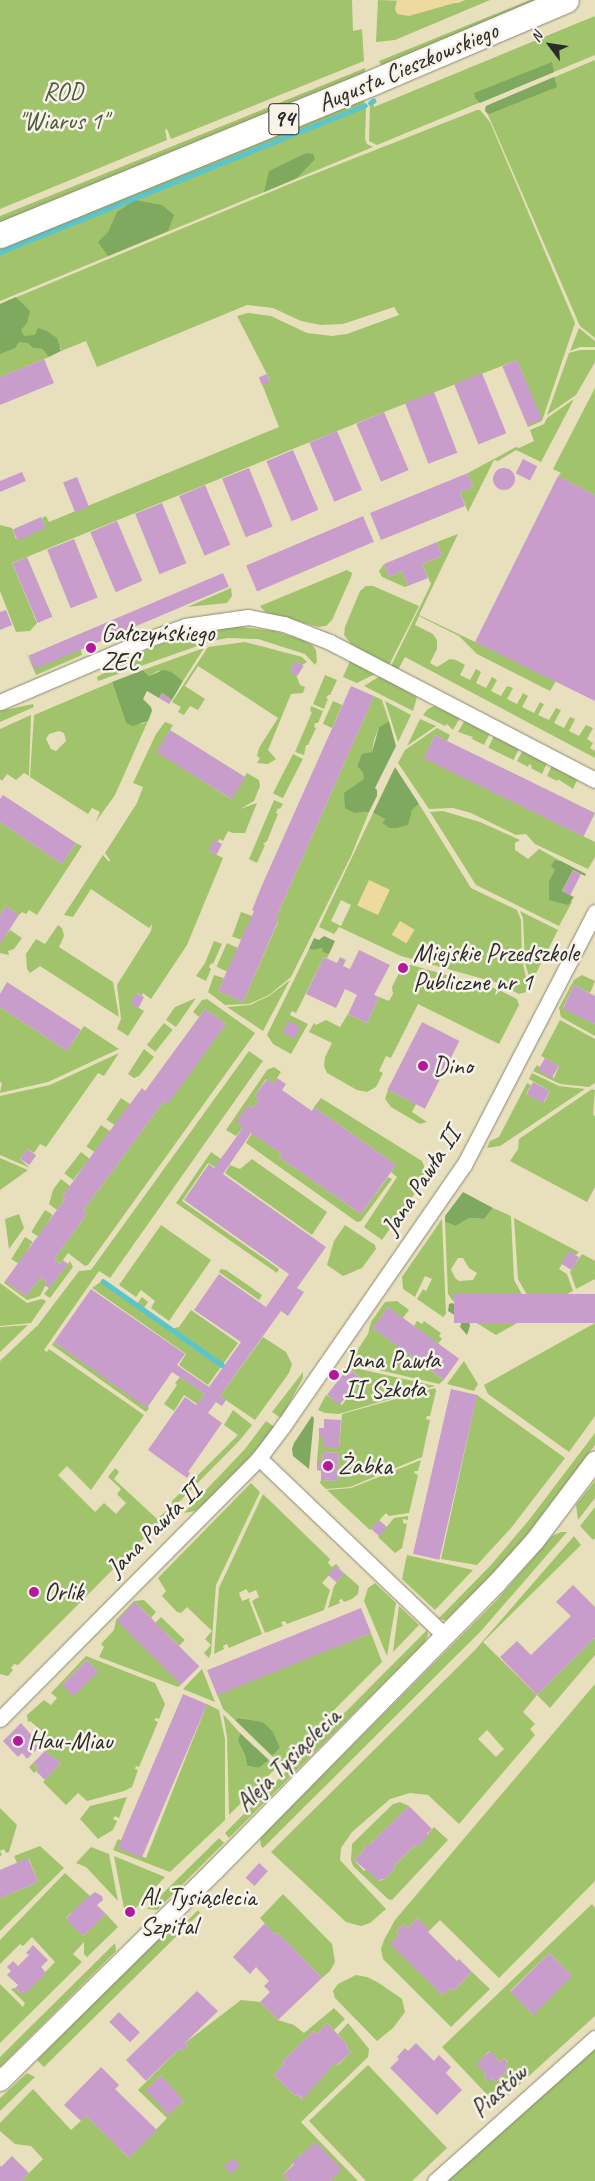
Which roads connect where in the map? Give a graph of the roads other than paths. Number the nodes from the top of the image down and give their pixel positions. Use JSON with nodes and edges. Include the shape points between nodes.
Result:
{"nodes":[{"id":1,"x":566,"y":0,"type":"edge"},
{"id":2,"x":0,"y":235,"type":"edge"},
{"id":3,"x":0,"y":702,"type":"edge"},
{"id":4,"x":595,"y":780,"type":"edge"},
{"id":5,"x":595,"y":912,"type":"edge"},
{"id":6,"x":259,"y":1458,"type":"junction"},
{"id":7,"x":595,"y":1460,"type":"edge"},
{"id":8,"x":445,"y":1636,"type":"junction"},
{"id":9,"x":0,"y":1719,"type":"edge"},
{"id":10,"x":595,"y":2038,"type":"edge"},
{"id":11,"x":0,"y":2082,"type":"edge"},
{"id":12,"x":435,"y":2181,"type":"edge"}],
"edges":[{"from":1,"to":2,"type":"main road","name":"Augusta Cieszkowskiego","number":"94"},
{"from":3,"to":4,"type":"street","via":[[186,626],[248,617],[284,624],[330,642]]},
{"from":5,"to":6,"type":"street","name":"Jana Pawła II","via":[[464,1165]]},
{"from":6,"to":8,"type":"street"},
{"from":6,"to":9,"type":"street","name":"Jana Pawła II"},
{"from":7,"to":8,"type":"street","name":"Aleja Tysiąclecia","via":[[534,1541]]},
{"from":8,"to":11,"type":"street","name":"Aleja Tysiąclecia"},
{"from":10,"to":12,"type":"street","name":"Piastów"}]}
